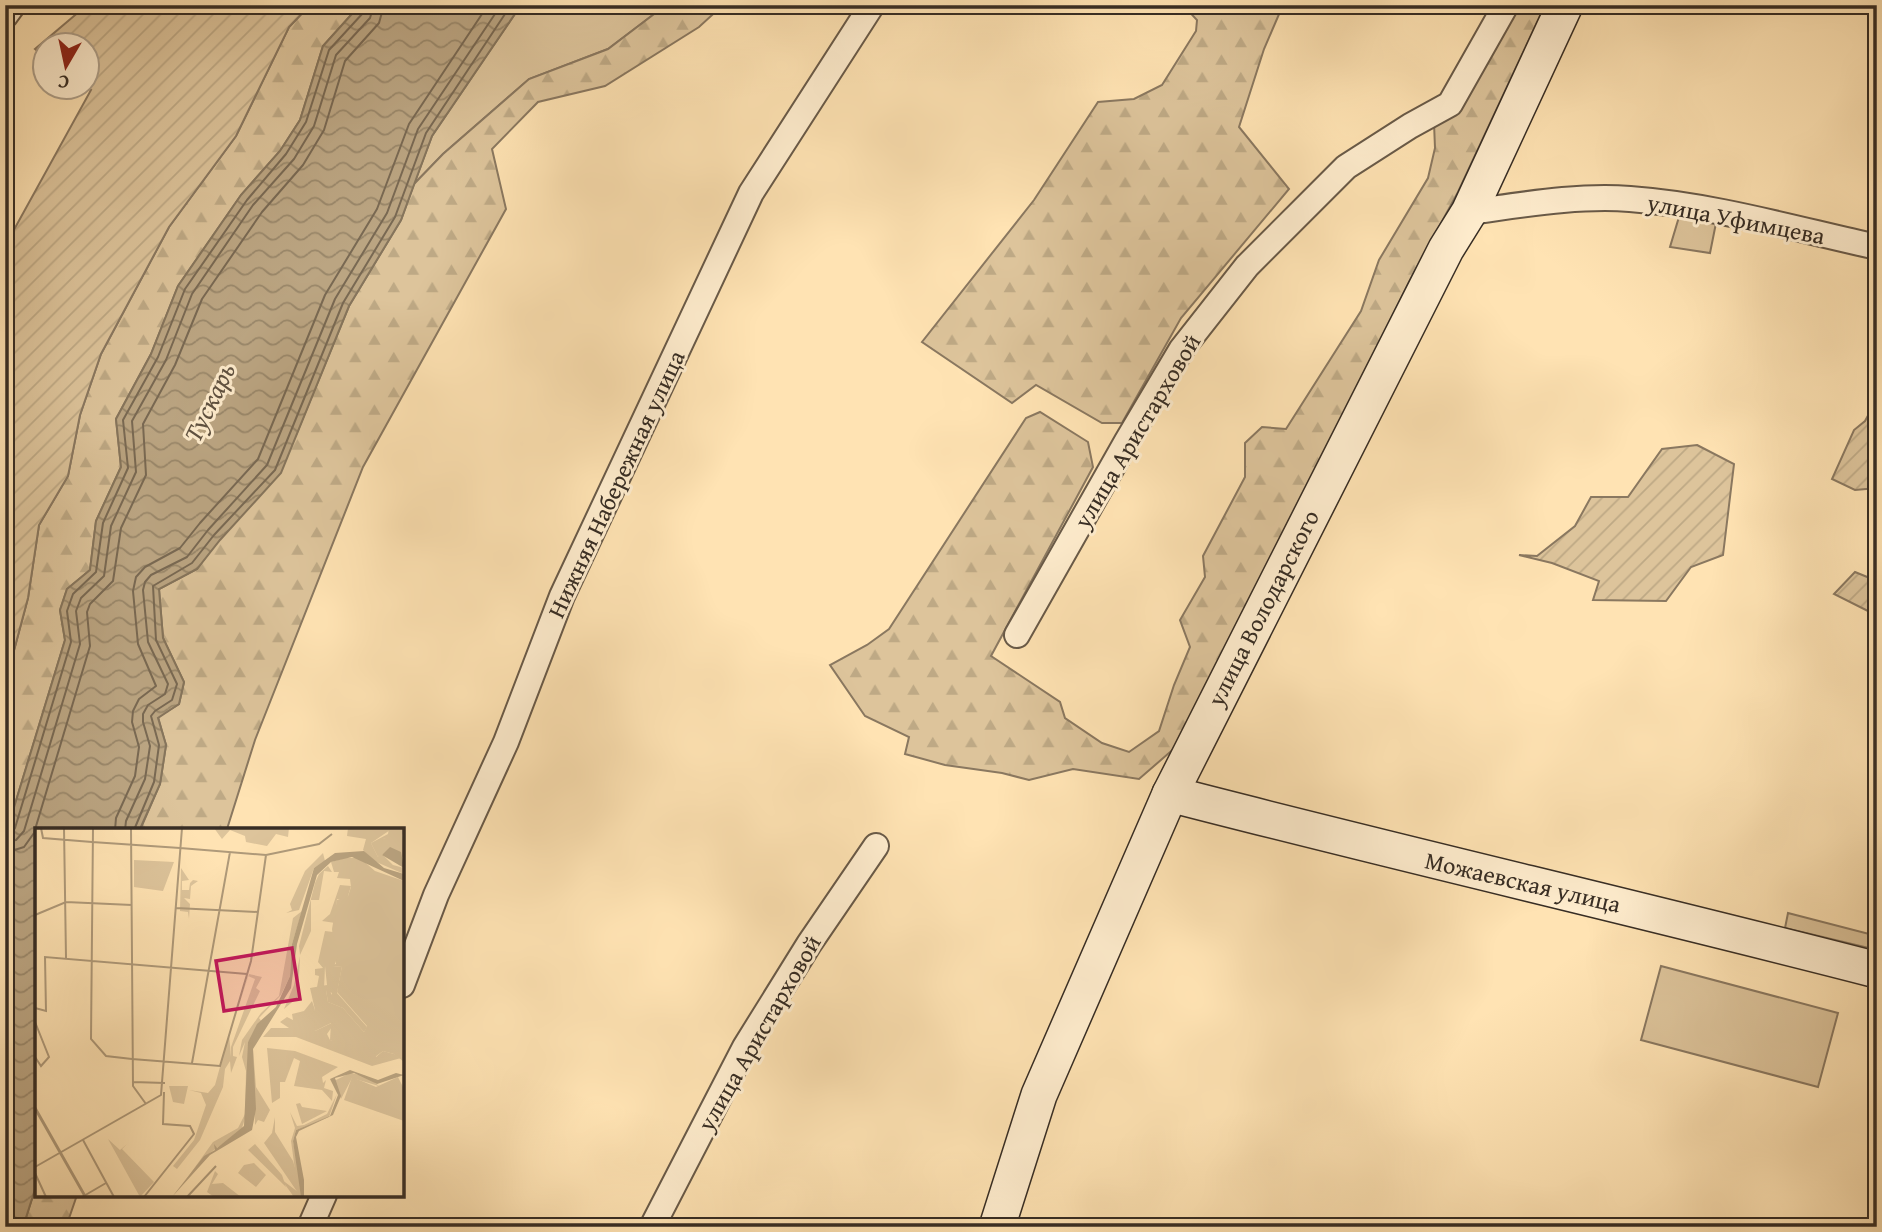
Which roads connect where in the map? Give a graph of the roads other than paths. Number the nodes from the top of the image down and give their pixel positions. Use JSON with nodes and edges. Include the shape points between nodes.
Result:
{"nodes":[{"id":1,"x":13,"y":5,"type":"edge"},
{"id":2,"x":872,"y":5,"type":"edge"},
{"id":3,"x":1506,"y":5,"type":"edge"},
{"id":4,"x":1565,"y":5,"type":"edge"},
{"id":5,"x":5,"y":16,"type":"edge"},
{"id":6,"x":1469,"y":212,"type":"junction"},
{"id":7,"x":1877,"y":247,"type":"edge"},
{"id":8,"x":1017,"y":635,"type":"dead end"},
{"id":9,"x":1170,"y":794,"type":"junction"},
{"id":10,"x":876,"y":846,"type":"dead end"},
{"id":11,"x":1877,"y":970,"type":"edge"},
{"id":12,"x":404,"y":980,"type":"edge"},
{"id":13,"x":323,"y":1197,"type":"edge"},
{"id":14,"x":310,"y":1227,"type":"edge"},
{"id":15,"x":652,"y":1227,"type":"edge"},
{"id":16,"x":997,"y":1227,"type":"edge"}],
"edges":[{"from":1,"to":5,"type":"street"},
{"from":2,"to":12,"type":"street","name":"Нижняя Набережная улица","via":[[751,193],[562,596],[506,742],[436,895]]},
{"from":3,"to":8,"type":"street","name":"улица Аристарховой","via":[[1450,104],[1346,167],[1247,266],[1181,350]]},
{"from":4,"to":6,"type":"street","name":"улица Володарского"},
{"from":6,"to":7,"type":"street","name":"улица Уфимцева","via":[[1553,201],[1628,199],[1703,207]]},
{"from":6,"to":9,"type":"street","name":"улица Володарского","via":[[1446,248]]},
{"from":9,"to":11,"type":"street","name":"Можаевская улица"},
{"from":9,"to":16,"type":"street","name":"улица Володарского","via":[[1039,1095]]},
{"from":10,"to":15,"type":"street","name":"улица Аристарховой","via":[[745,1047]]},
{"from":13,"to":14,"type":"street"}]}
